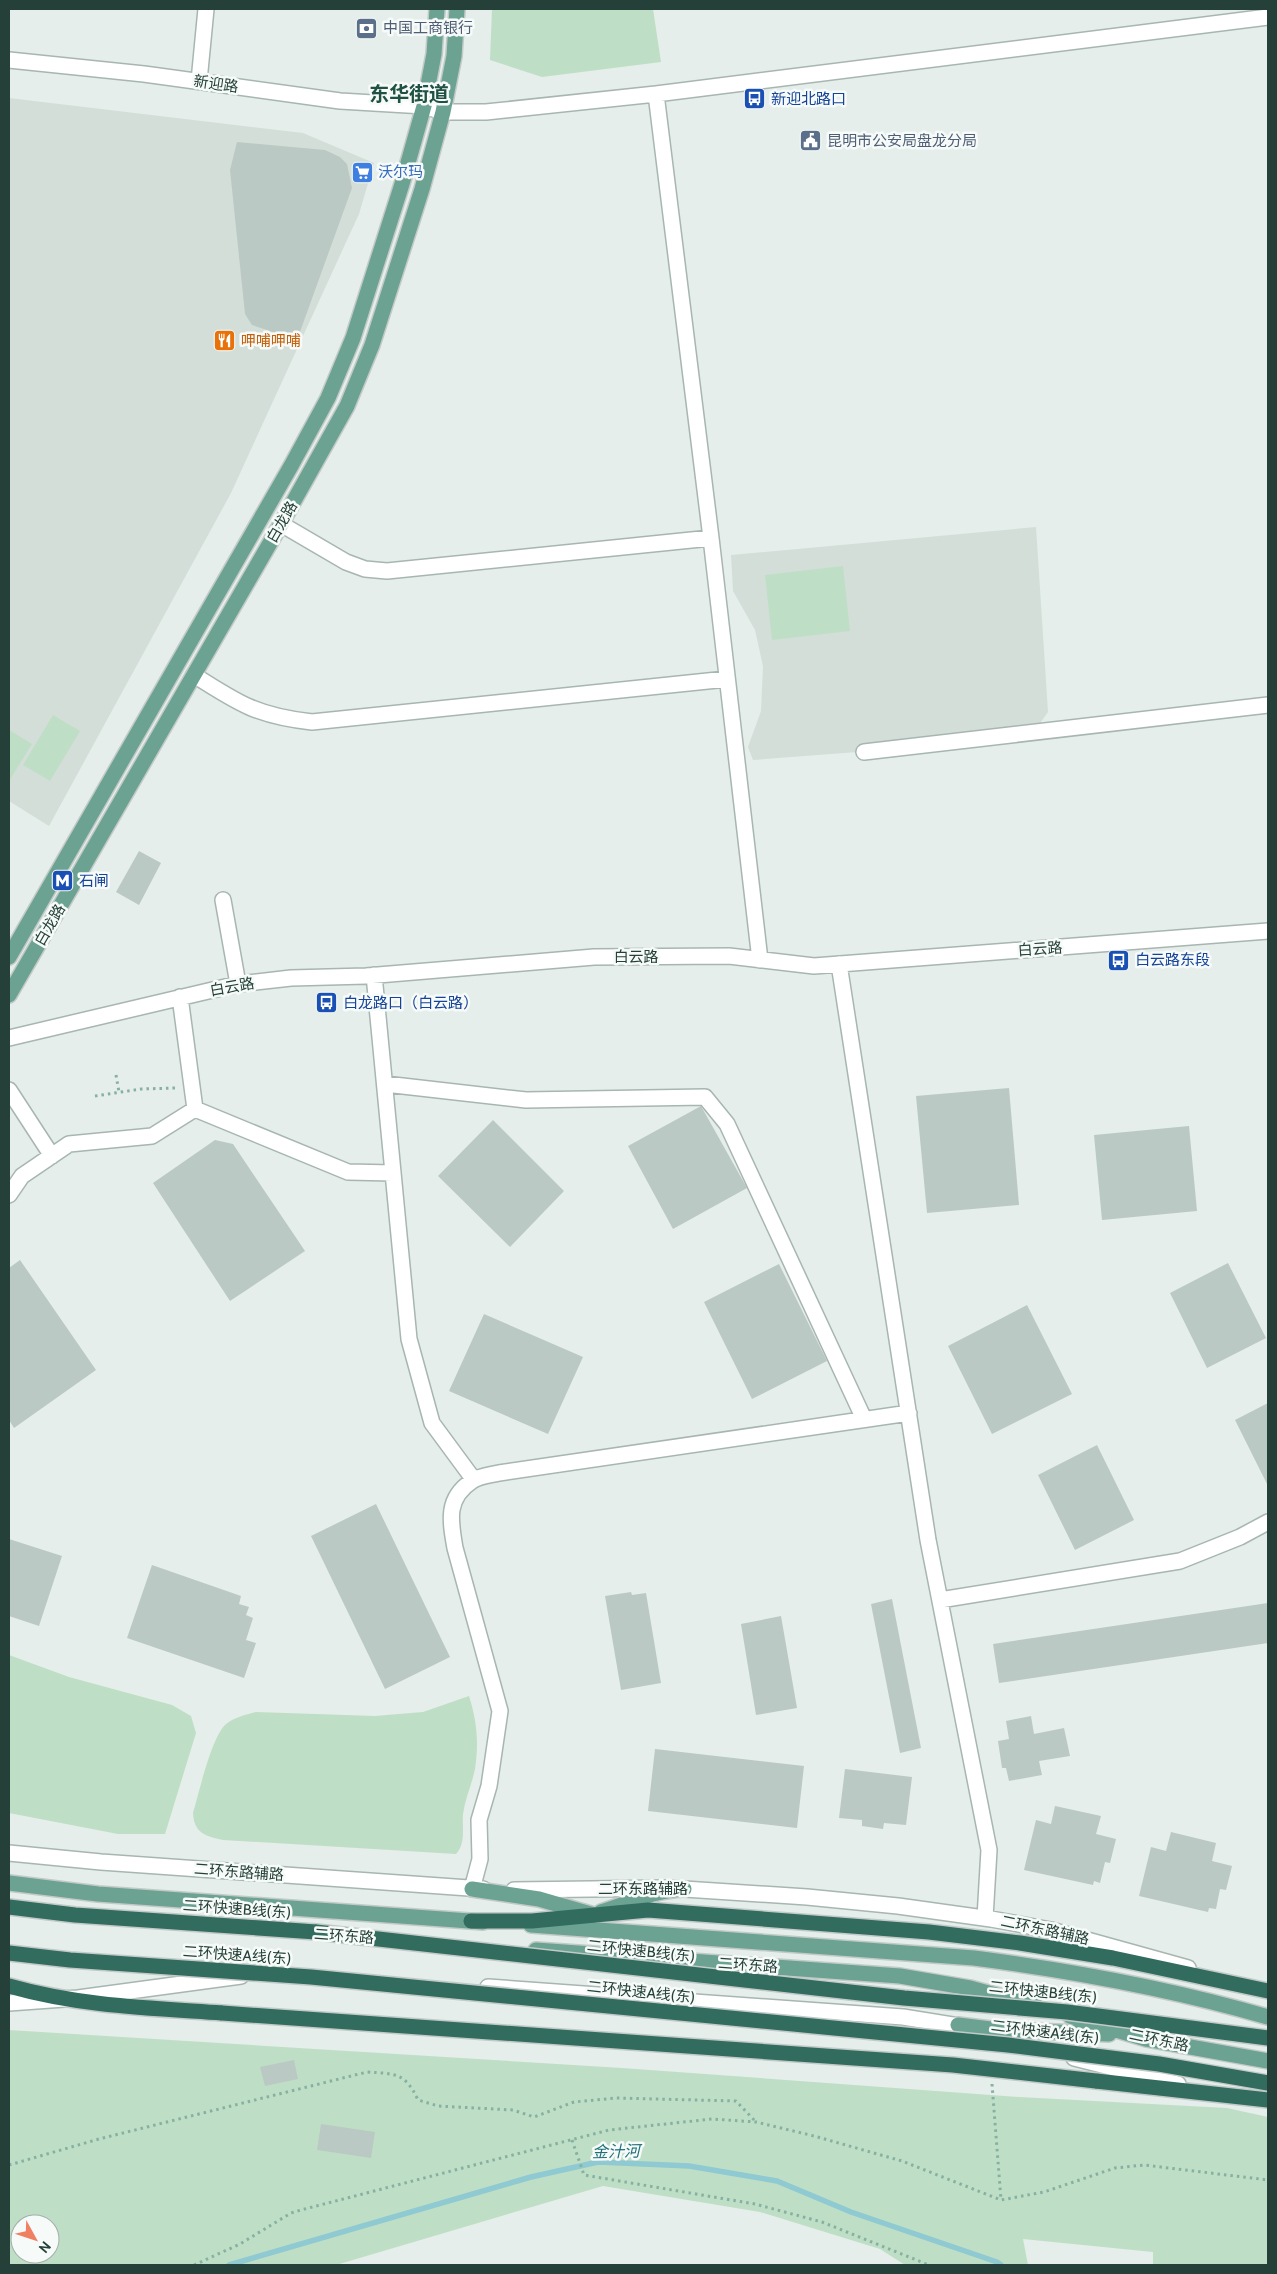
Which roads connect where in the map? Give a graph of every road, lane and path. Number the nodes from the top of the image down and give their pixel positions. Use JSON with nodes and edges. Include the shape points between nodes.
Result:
{"nodes":[{"id":1,"x":206,"y":9,"type":"edge"},
{"id":2,"x":437,"y":9,"type":"edge"},
{"id":3,"x":457,"y":9,"type":"edge"},
{"id":4,"x":1268,"y":17,"type":"edge"},
{"id":5,"x":9,"y":60,"type":"edge"},
{"id":6,"x":199,"y":82,"type":"junction"},
{"id":7,"x":656,"y":94,"type":"junction"},
{"id":8,"x":424,"y":106,"type":"junction"},
{"id":9,"x":443,"y":112,"type":"junction"},
{"id":10,"x":281,"y":524,"type":"junction"},
{"id":11,"x":711,"y":538,"type":"junction"},
{"id":12,"x":194,"y":675,"type":"junction"},
{"id":13,"x":727,"y":678,"type":"junction"},
{"id":14,"x":1268,"y":705,"type":"edge"},
{"id":15,"x":864,"y":752,"type":"dead end"},
{"id":16,"x":223,"y":900,"type":"dead end"},
{"id":17,"x":1268,"y":931,"type":"edge"},
{"id":18,"x":9,"y":957,"type":"edge"},
{"id":19,"x":760,"y":960,"type":"junction"},
{"id":20,"x":839,"y":964,"type":"junction"},
{"id":21,"x":374,"y":975,"type":"junction"},
{"id":22,"x":238,"y":984,"type":"junction"},
{"id":23,"x":9,"y":995,"type":"edge"},
{"id":24,"x":180,"y":997,"type":"junction"},
{"id":25,"x":9,"y":1038,"type":"edge"},
{"id":26,"x":116,"y":1075,"type":"dead end"},
{"id":27,"x":385,"y":1084,"type":"junction"},
{"id":28,"x":192,"y":1088,"type":"junction"},
{"id":29,"x":9,"y":1090,"type":"edge"},
{"id":30,"x":119,"y":1092,"type":"junction"},
{"id":31,"x":95,"y":1096,"type":"dead end"},
{"id":32,"x":195,"y":1109,"type":"junction"},
{"id":33,"x":52,"y":1156,"type":"junction"},
{"id":34,"x":394,"y":1173,"type":"junction"},
{"id":35,"x":9,"y":1195,"type":"edge"},
{"id":36,"x":908,"y":1412,"type":"junction"},
{"id":37,"x":864,"y":1419,"type":"junction"},
{"id":38,"x":474,"y":1480,"type":"junction"},
{"id":39,"x":1268,"y":1522,"type":"edge"},
{"id":40,"x":940,"y":1600,"type":"junction"},
{"id":41,"x":9,"y":1853,"type":"edge"},
{"id":42,"x":9,"y":1883,"type":"edge"},
{"id":43,"x":472,"y":1888,"type":"junction"},
{"id":44,"x":684,"y":1889,"type":"junction"},
{"id":45,"x":9,"y":1908,"type":"edge"},
{"id":46,"x":592,"y":1914,"type":"junction"},
{"id":47,"x":985,"y":1918,"type":"junction"},
{"id":48,"x":471,"y":1921,"type":"junction"},
{"id":49,"x":676,"y":1936,"type":"junction"},
{"id":50,"x":9,"y":1952,"type":"edge"},
{"id":51,"x":276,"y":1972,"type":"junction"},
{"id":52,"x":9,"y":1986,"type":"edge"},
{"id":53,"x":1268,"y":1991,"type":"edge"},
{"id":54,"x":62,"y":2000,"type":"junction"},
{"id":55,"x":9,"y":2003,"type":"edge"},
{"id":56,"x":1268,"y":2017,"type":"edge"},
{"id":57,"x":958,"y":2025,"type":"junction"},
{"id":58,"x":1268,"y":2038,"type":"edge"},
{"id":59,"x":1146,"y":2039,"type":"junction"},
{"id":60,"x":1268,"y":2061,"type":"edge"},
{"id":61,"x":992,"y":2082,"type":"dead end"},
{"id":62,"x":1268,"y":2083,"type":"edge"},
{"id":63,"x":1268,"y":2100,"type":"edge"},
{"id":64,"x":756,"y":2122,"type":"junction"},
{"id":65,"x":572,"y":2140,"type":"junction"},
{"id":66,"x":9,"y":2165,"type":"edge"},
{"id":67,"x":1268,"y":2180,"type":"edge"},
{"id":68,"x":1000,"y":2200,"type":"junction"},
{"id":69,"x":194,"y":2265,"type":"edge"},
{"id":70,"x":929,"y":2265,"type":"edge"}],
"edges":[{"from":1,"to":6,"type":"street"},
{"from":2,"to":8,"type":"main road","name":"白龙路","via":[[434,54]]},
{"from":3,"to":9,"type":"main road","name":"白龙路","via":[[454,56]]},
{"from":4,"to":7,"type":"street","name":"新迎路"},
{"from":5,"to":6,"type":"street","name":"新迎路"},
{"from":6,"to":8,"type":"street","name":"新迎路","via":[[340,101]]},
{"from":7,"to":9,"type":"street","name":"新迎路","via":[[486,112]]},
{"from":7,"to":11,"type":"street"},
{"from":8,"to":9,"type":"street","name":"新迎路"},
{"from":8,"to":18,"type":"main road","name":"白龙路","via":[[353,338],[328,398]]},
{"from":9,"to":10,"type":"main road","name":"白龙路","via":[[372,345],[347,406]]},
{"from":10,"to":11,"type":"street","via":[[346,562],[365,570],[387,571]]},
{"from":10,"to":12,"type":"main road","name":"白龙路"},
{"from":11,"to":13,"type":"street"},
{"from":12,"to":13,"type":"street","via":[[260,713],[312,722]]},
{"from":12,"to":23,"type":"main road","name":"白龙路"},
{"from":13,"to":19,"type":"street"},
{"from":14,"to":15,"type":"street"},
{"from":16,"to":22,"type":"street"},
{"from":17,"to":20,"type":"street","name":"白云路"},
{"from":19,"to":20,"type":"street","name":"白云路","via":[[814,966]]},
{"from":19,"to":21,"type":"street","name":"白云路","via":[[729,956],[594,957]]},
{"from":20,"to":36,"type":"street"},
{"from":21,"to":22,"type":"street","name":"白云路","via":[[290,978]]},
{"from":21,"to":27,"type":"street"},
{"from":22,"to":24,"type":"street","name":"白云路"},
{"from":24,"to":25,"type":"street","name":"白云路"},
{"from":24,"to":28,"type":"street"},
{"from":26,"to":30,"type":"path"},
{"from":27,"to":34,"type":"street"},
{"from":27,"to":37,"type":"street","via":[[526,1100],[705,1097],[727,1124]]},
{"from":28,"to":30,"type":"path","via":[[141,1088]]},
{"from":28,"to":32,"type":"street"},
{"from":29,"to":33,"type":"street"},
{"from":30,"to":31,"type":"path"},
{"from":32,"to":33,"type":"street","via":[[152,1136],[69,1144]]},
{"from":32,"to":34,"type":"street","via":[[348,1172]]},
{"from":33,"to":35,"type":"street","via":[[22,1176]]},
{"from":34,"to":38,"type":"street","via":[[409,1339],[432,1423]]},
{"from":36,"to":37,"type":"street"},
{"from":36,"to":40,"type":"street"},
{"from":37,"to":38,"type":"street","via":[[499,1473]]},
{"from":38,"to":43,"type":"street","via":[[455,1497],[450,1522],[454,1548],[500,1711],[489,1786],[478,1820],[480,1859]]},
{"from":39,"to":40,"type":"street","via":[[1180,1561]]},
{"from":40,"to":47,"type":"street","via":[[989,1850]]},
{"from":41,"to":43,"type":"street","name":"二环东路辅路"},
{"from":42,"to":48,"type":"main road","name":"二环东路","via":[[98,1894]]},
{"from":43,"to":44,"type":"street","name":"二环东路辅路"},
{"from":43,"to":46,"type":"main road","via":[[539,1899]]},
{"from":44,"to":46,"type":"main road","via":[[646,1895]]},
{"from":44,"to":47,"type":"street","name":"二环东路辅路","via":[[836,1900]]},
{"from":45,"to":58,"type":"highway","name":"二环快速B线(东)","bridge":true,"via":[[316,1932],[904,1998],[1075,2013]]},
{"from":45,"to":59,"type":"main road","name":"二环东路","bridge":true,"via":[[96,1919],[924,1979],[991,1993]]},
{"from":46,"to":48,"type":"highway","via":[[532,1921]]},
{"from":46,"to":49,"type":"main road","via":[[642,1930]]},
{"from":46,"to":53,"type":"highway","via":[[633,1910],[680,1911],[990,1938],[1105,1956]]},
{"from":47,"to":53,"type":"street","name":"二环东路辅路","via":[[1080,1937]]},
{"from":48,"to":49,"type":"main road","name":"二环东路"},
{"from":49,"to":56,"type":"main road","name":"二环东路","via":[[908,1952],[1035,1966],[1145,1986]]},
{"from":50,"to":51,"type":"street"},
{"from":50,"to":62,"type":"highway","name":"二环快速A线(东)","bridge":true,"via":[[89,1962],[311,1977],[981,2042],[1129,2060]]},
{"from":51,"to":54,"type":"street"},
{"from":51,"to":57,"type":"street","via":[[903,2017]]},
{"from":52,"to":54,"type":"highway"},
{"from":54,"to":55,"type":"street"},
{"from":54,"to":63,"type":"highway","bridge":true,"via":[[953,2065]]},
{"from":57,"to":59,"type":"main road"},
{"from":57,"to":63,"type":"street","via":[[1147,2078]]},
{"from":59,"to":60,"type":"main road","name":"二环东路"},
{"from":61,"to":68,"type":"path"},
{"from":64,"to":65,"type":"path","via":[[712,2119],[608,2130]]},
{"from":64,"to":66,"type":"path","via":[[736,2100],[616,2098],[574,2102],[534,2117],[512,2110],[438,2106],[418,2100],[411,2085],[397,2074],[367,2072],[99,2139]]},
{"from":64,"to":68,"type":"path","via":[[902,2161]]},
{"from":65,"to":69,"type":"path","via":[[290,2213],[240,2244]]},
{"from":65,"to":70,"type":"path","via":[[584,2175],[755,2204],[822,2222]]},
{"from":67,"to":68,"type":"path","via":[[1144,2165],[1115,2168],[1044,2192]]}]}
